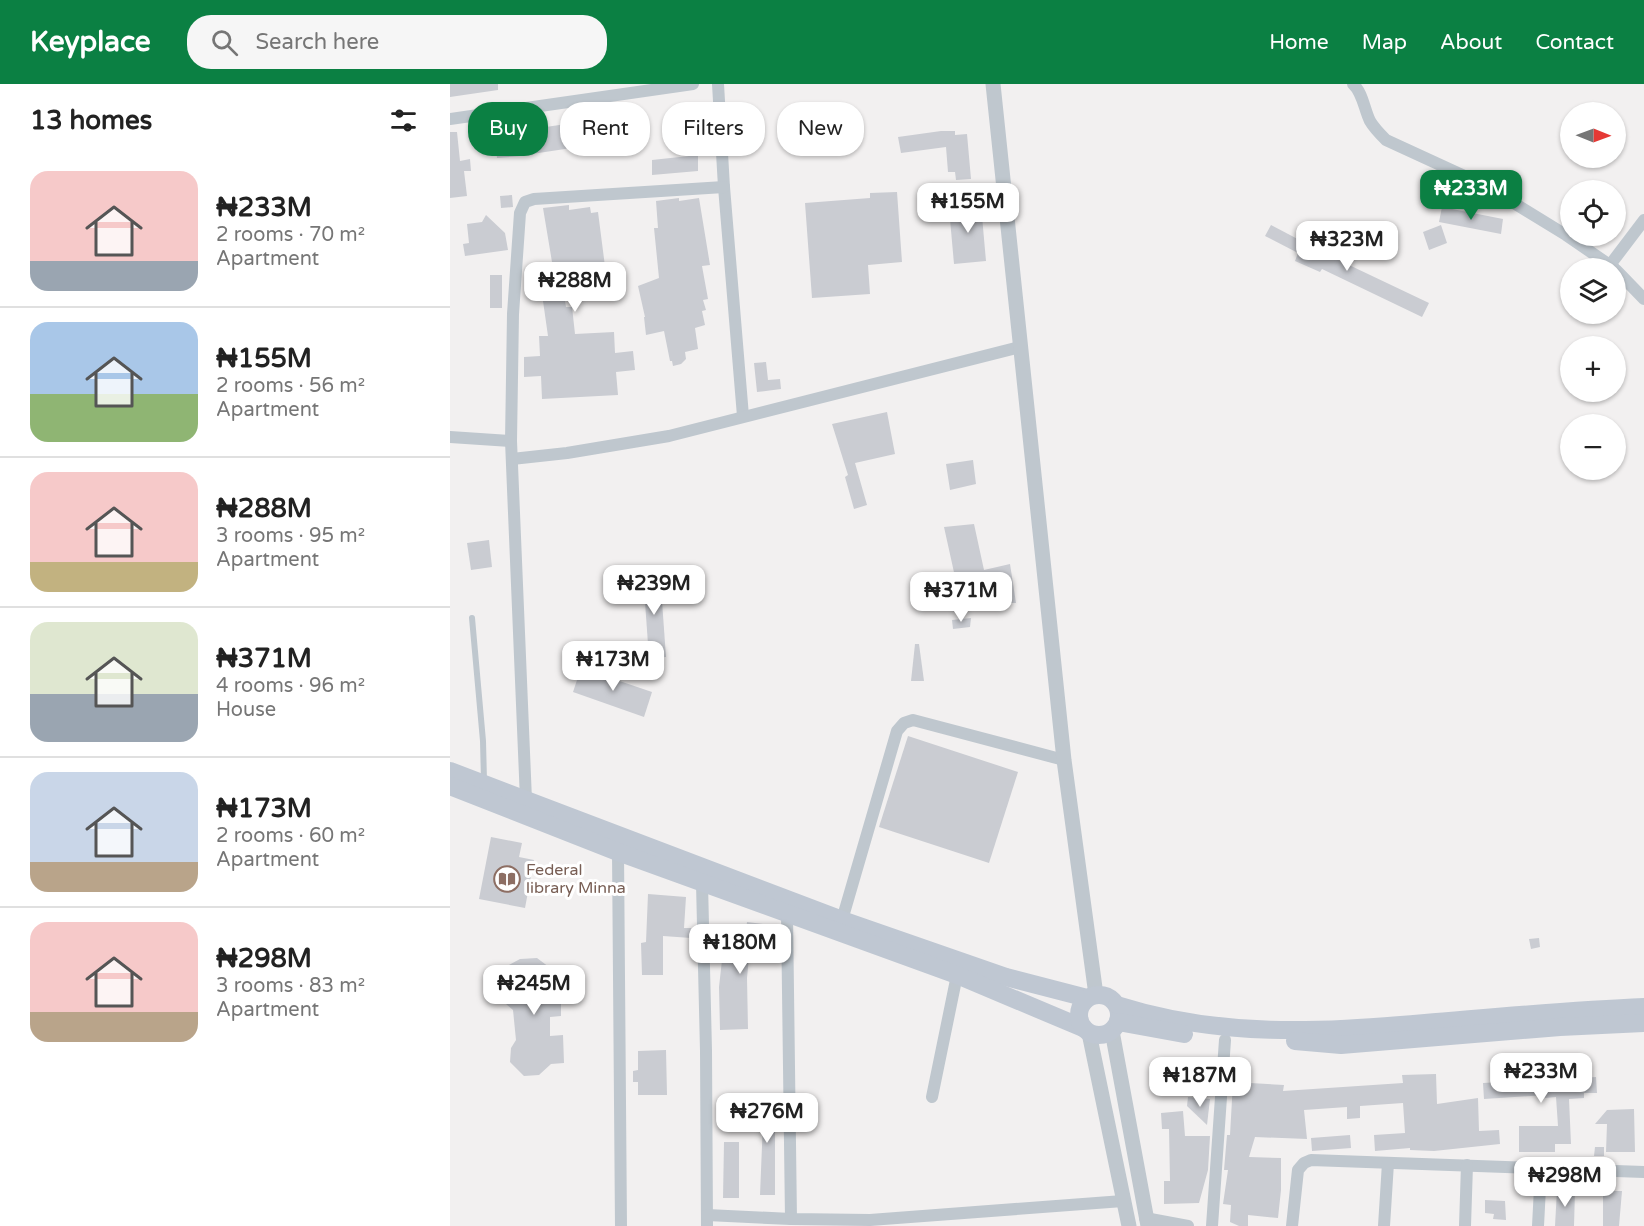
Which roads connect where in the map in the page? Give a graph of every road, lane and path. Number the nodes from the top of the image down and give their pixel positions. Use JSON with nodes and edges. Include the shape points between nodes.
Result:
{"nodes":[{"id":1,"x":693,"y":84,"type":"edge"},
{"id":2,"x":718,"y":84,"type":"edge"},
{"id":3,"x":993,"y":84,"type":"edge"},
{"id":4,"x":1353,"y":84,"type":"edge"},
{"id":5,"x":450,"y":119,"type":"edge"},
{"id":6,"x":724,"y":187,"type":"junction"},
{"id":7,"x":1644,"y":220,"type":"edge"},
{"id":8,"x":1599,"y":258,"type":"edge"},
{"id":9,"x":1619,"y":258,"type":"edge"},
{"id":10,"x":1626,"y":281,"type":"edge"},
{"id":11,"x":1644,"y":299,"type":"edge"},
{"id":12,"x":1020,"y":347,"type":"junction"},
{"id":13,"x":743,"y":416,"type":"junction"},
{"id":14,"x":450,"y":437,"type":"edge"},
{"id":15,"x":511,"y":441,"type":"junction"},
{"id":16,"x":512,"y":459,"type":"junction"},
{"id":17,"x":472,"y":618,"type":"dead end"},
{"id":18,"x":1064,"y":760,"type":"junction"},
{"id":19,"x":450,"y":771,"type":"edge"},
{"id":20,"x":484,"y":785,"type":"junction"},
{"id":21,"x":450,"y":786,"type":"edge"},
{"id":22,"x":526,"y":800,"type":"junction"},
{"id":23,"x":618,"y":852,"type":"junction"},
{"id":24,"x":702,"y":883,"type":"junction"},
{"id":25,"x":788,"y":915,"type":"junction"},
{"id":26,"x":842,"y":920,"type":"junction"},
{"id":27,"x":957,"y":975,"type":"junction"},
{"id":28,"x":1092,"y":996,"type":"junction"},
{"id":29,"x":1644,"y":1007,"type":"edge"},
{"id":30,"x":1115,"y":1019,"type":"junction"},
{"id":31,"x":1644,"y":1023,"type":"edge"},
{"id":32,"x":1086,"y":1031,"type":"junction"},
{"id":33,"x":1225,"y":1040,"type":"junction"},
{"id":34,"x":932,"y":1097,"type":"dead end"},
{"id":35,"x":1388,"y":1163,"type":"junction"},
{"id":36,"x":1467,"y":1165,"type":"junction"},
{"id":37,"x":1541,"y":1168,"type":"junction"},
{"id":38,"x":1644,"y":1172,"type":"edge"},
{"id":39,"x":1123,"y":1201,"type":"junction"},
{"id":40,"x":791,"y":1219,"type":"junction"},
{"id":41,"x":707,"y":1220,"type":"edge"},
{"id":42,"x":1146,"y":1222,"type":"edge"},
{"id":43,"x":621,"y":1226,"type":"edge"},
{"id":44,"x":1129,"y":1226,"type":"edge"},
{"id":45,"x":1188,"y":1226,"type":"edge"},
{"id":46,"x":1212,"y":1226,"type":"edge"},
{"id":47,"x":1292,"y":1226,"type":"edge"},
{"id":48,"x":1384,"y":1226,"type":"edge"},
{"id":49,"x":1465,"y":1226,"type":"edge"},
{"id":50,"x":1538,"y":1226,"type":"edge"}],
"edges":[{"from":1,"to":5,"type":"street"},
{"from":2,"to":6,"type":"street"},
{"from":3,"to":12,"type":"street"},
{"from":4,"to":8,"type":"street","via":[[1369,118],[1386,140],[1486,186]]},
{"from":6,"to":13,"type":"street"},
{"from":6,"to":15,"type":"street","via":[[525,202],[520,213],[513,314]]},
{"from":7,"to":9,"type":"street"},
{"from":10,"to":11,"type":"street"},
{"from":12,"to":13,"type":"street"},
{"from":12,"to":18,"type":"street"},
{"from":13,"to":16,"type":"street","via":[[646,440]]},
{"from":14,"to":15,"type":"street"},
{"from":15,"to":16,"type":"street"},
{"from":16,"to":22,"type":"street"},
{"from":17,"to":20,"type":"lane"},
{"from":18,"to":26,"type":"street","via":[[914,720],[904,723],[897,731]]},
{"from":18,"to":28,"type":"street"},
{"from":19,"to":20,"type":"main road"},
{"from":20,"to":22,"type":"main road"},
{"from":21,"to":23,"type":"main road"},
{"from":22,"to":26,"type":"main road"},
{"from":23,"to":24,"type":"main road"},
{"from":23,"to":43,"type":"street"},
{"from":24,"to":25,"type":"main road"},
{"from":24,"to":41,"type":"street"},
{"from":25,"to":27,"type":"main road"},
{"from":25,"to":40,"type":"street"},
{"from":26,"to":28,"type":"main road","via":[[1006,977]]},
{"from":27,"to":32,"type":"main road"},
{"from":27,"to":34,"type":"street"},
{"from":28,"to":30,"type":"main road","via":[[1112,999]]},
{"from":28,"to":32,"type":"main road","via":[[1079,1009],[1078,1016]]},
{"from":29,"to":30,"type":"main road","via":[[1338,1030],[1239,1030],[1183,1022]]},
{"from":30,"to":32,"type":"main road","via":[[1105,1035]]},
{"from":30,"to":33,"type":"main road"},
{"from":30,"to":42,"type":"street"},
{"from":31,"to":33,"type":"main road","via":[[1341,1046]]},
{"from":32,"to":39,"type":"street","via":[[1105,1102]]},
{"from":33,"to":46,"type":"street"},
{"from":35,"to":36,"type":"street"},
{"from":35,"to":47,"type":"street","via":[[1311,1160],[1304,1164],[1298,1170]]},
{"from":35,"to":48,"type":"street"},
{"from":36,"to":37,"type":"street"},
{"from":36,"to":49,"type":"street"},
{"from":37,"to":38,"type":"street"},
{"from":37,"to":50,"type":"street"},
{"from":39,"to":40,"type":"street","via":[[870,1220]]},
{"from":39,"to":44,"type":"street"},
{"from":40,"to":41,"type":"street"},
{"from":42,"to":45,"type":"street"}]}
